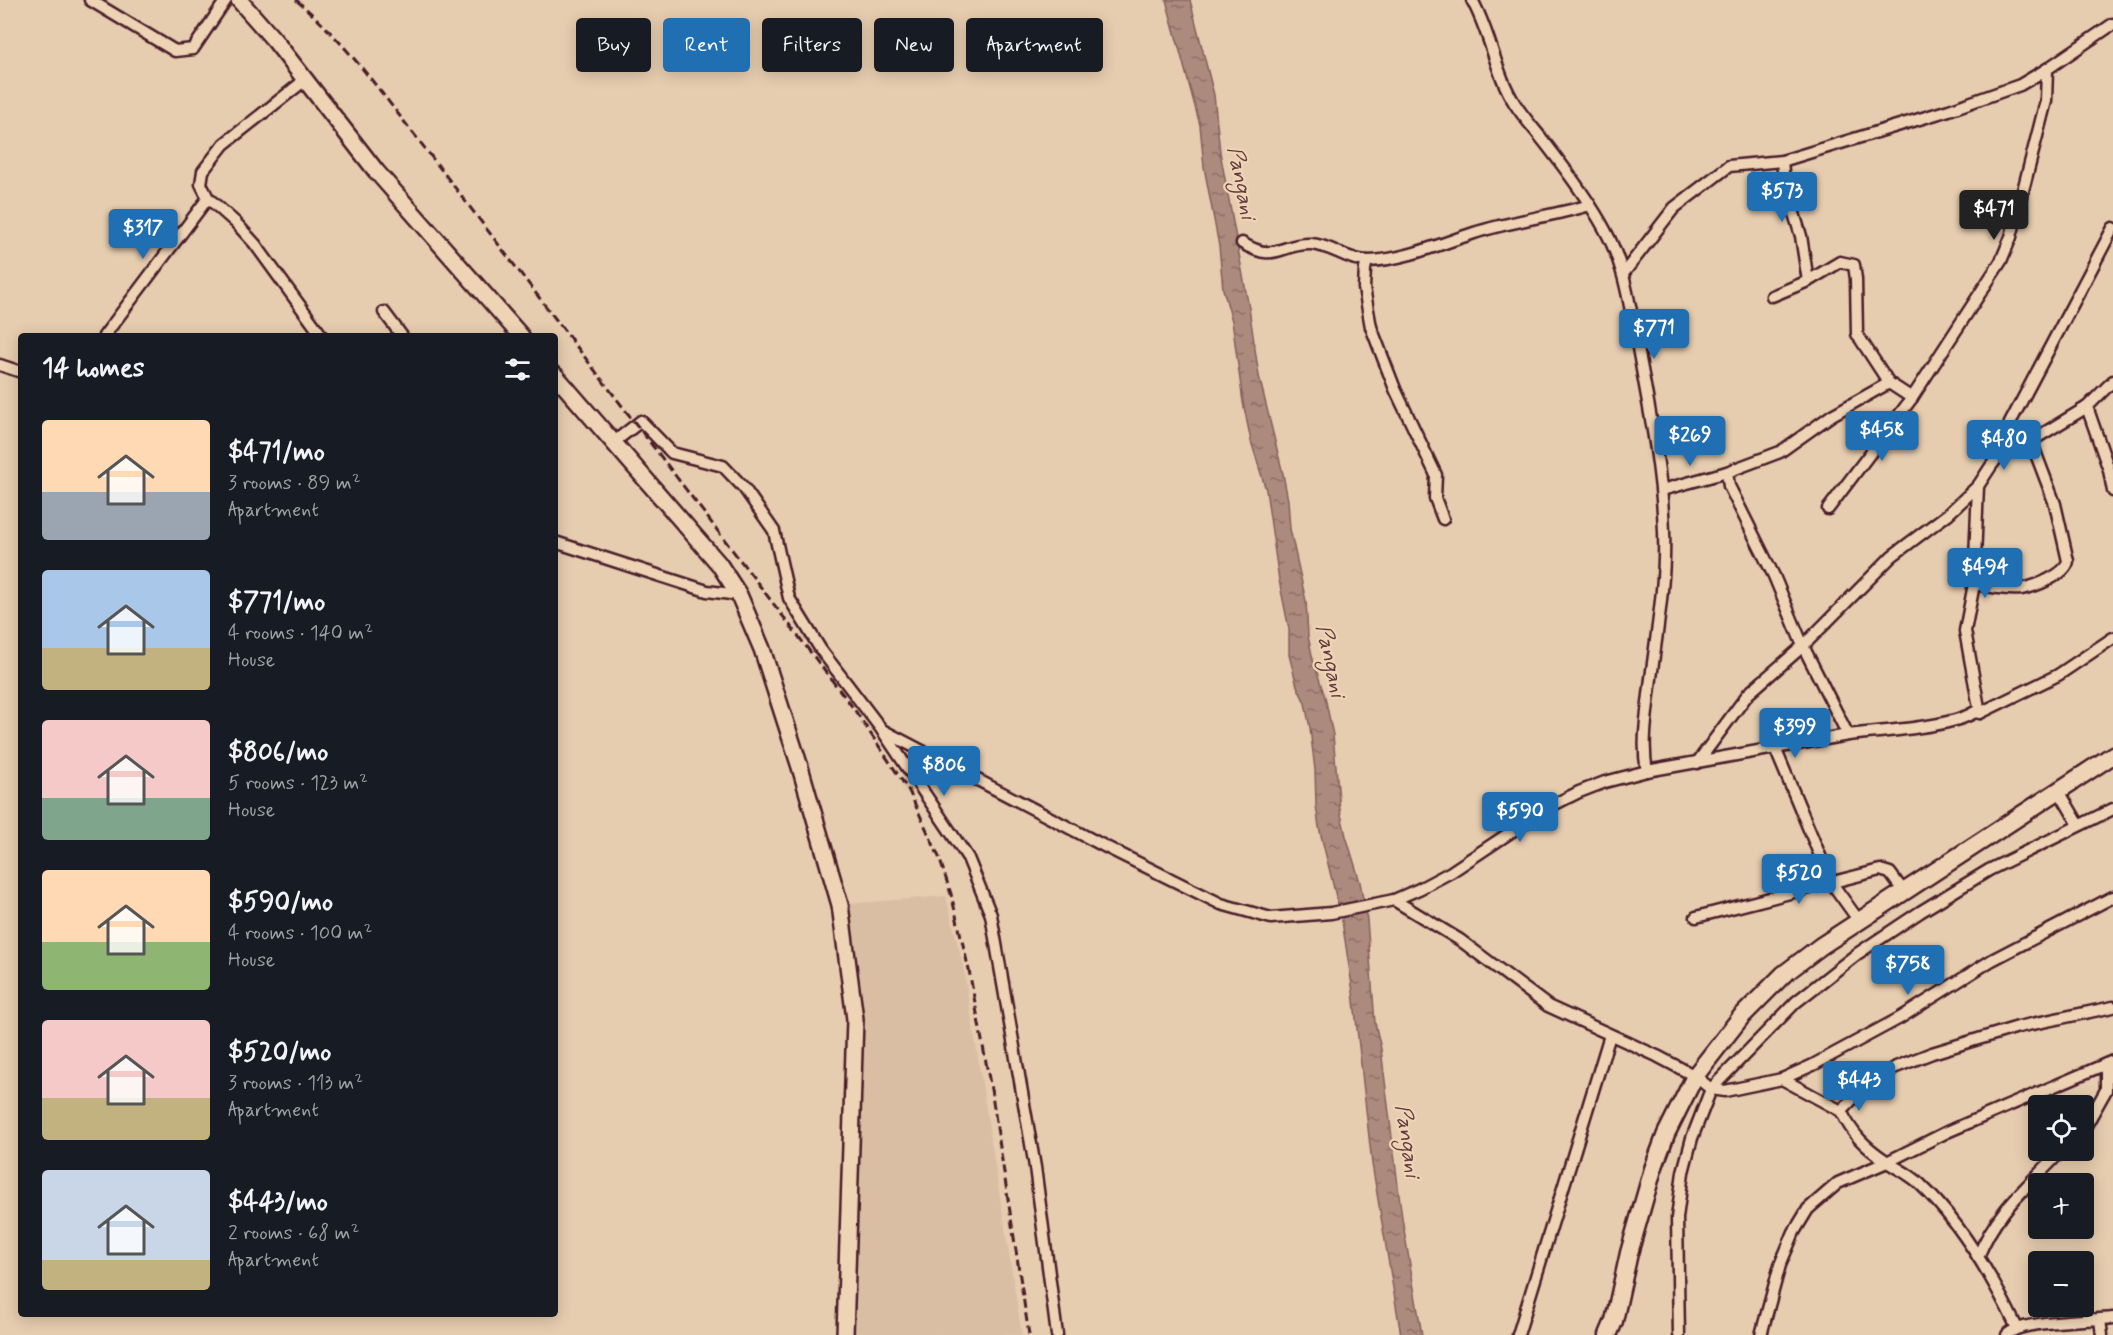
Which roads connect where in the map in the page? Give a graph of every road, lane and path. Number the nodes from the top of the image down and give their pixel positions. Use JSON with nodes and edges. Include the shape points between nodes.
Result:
{"nodes":[{"id":1,"x":90,"y":0,"type":"edge"},
{"id":2,"x":226,"y":0,"type":"edge"},
{"id":3,"x":239,"y":0,"type":"edge"},
{"id":4,"x":1472,"y":0,"type":"edge"},
{"id":5,"x":2113,"y":24,"type":"edge"},
{"id":6,"x":2047,"y":69,"type":"junction"},
{"id":7,"x":305,"y":80,"type":"junction"},
{"id":8,"x":1782,"y":161,"type":"junction"},
{"id":9,"x":208,"y":198,"type":"junction"},
{"id":10,"x":1590,"y":205,"type":"junction"},
{"id":11,"x":2113,"y":228,"type":"edge"},
{"id":12,"x":1242,"y":243,"type":"dead end"},
{"id":13,"x":1367,"y":261,"type":"junction"},
{"id":14,"x":1623,"y":274,"type":"junction"},
{"id":15,"x":1808,"y":280,"type":"junction"},
{"id":16,"x":1772,"y":296,"type":"dead end"},
{"id":17,"x":384,"y":312,"type":"dead end"},
{"id":18,"x":106,"y":333,"type":"edge"},
{"id":19,"x":320,"y":333,"type":"edge"},
{"id":20,"x":400,"y":333,"type":"edge"},
{"id":21,"x":518,"y":333,"type":"edge"},
{"id":22,"x":2,"y":363,"type":"edge"},
{"id":23,"x":18,"y":371,"type":"edge"},
{"id":24,"x":558,"y":378,"type":"edge"},
{"id":25,"x":2113,"y":381,"type":"edge"},
{"id":26,"x":1889,"y":383,"type":"junction"},
{"id":27,"x":1912,"y":398,"type":"junction"},
{"id":28,"x":2087,"y":407,"type":"junction"},
{"id":29,"x":2031,"y":441,"type":"junction"},
{"id":30,"x":614,"y":442,"type":"junction"},
{"id":31,"x":2003,"y":450,"type":"junction"},
{"id":32,"x":1727,"y":472,"type":"junction"},
{"id":33,"x":1978,"y":486,"type":"junction"},
{"id":34,"x":1662,"y":490,"type":"junction"},
{"id":35,"x":2113,"y":491,"type":"edge"},
{"id":36,"x":1828,"y":509,"type":"dead end"},
{"id":37,"x":1443,"y":519,"type":"dead end"},
{"id":38,"x":558,"y":543,"type":"edge"},
{"id":39,"x":1974,"y":584,"type":"junction"},
{"id":40,"x":739,"y":595,"type":"junction"},
{"id":41,"x":2113,"y":638,"type":"edge"},
{"id":42,"x":1803,"y":646,"type":"junction"},
{"id":43,"x":1980,"y":713,"type":"junction"},
{"id":44,"x":882,"y":730,"type":"junction"},
{"id":45,"x":1848,"y":735,"type":"junction"},
{"id":46,"x":1775,"y":748,"type":"junction"},
{"id":47,"x":2113,"y":755,"type":"edge"},
{"id":48,"x":1697,"y":763,"type":"junction"},
{"id":49,"x":1647,"y":771,"type":"junction"},
{"id":50,"x":2059,"y":790,"type":"junction"},
{"id":51,"x":2113,"y":809,"type":"edge"},
{"id":52,"x":2079,"y":825,"type":"junction"},
{"id":53,"x":1831,"y":882,"type":"junction"},
{"id":54,"x":1904,"y":892,"type":"junction"},
{"id":55,"x":2113,"y":897,"type":"edge"},
{"id":56,"x":1394,"y":900,"type":"junction"},
{"id":57,"x":1696,"y":917,"type":"dead end"},
{"id":58,"x":1859,"y":921,"type":"junction"},
{"id":59,"x":2113,"y":1007,"type":"edge"},
{"id":60,"x":1610,"y":1035,"type":"junction"},
{"id":61,"x":2110,"y":1062,"type":"edge"},
{"id":62,"x":1695,"y":1076,"type":"junction"},
{"id":63,"x":1782,"y":1079,"type":"junction"},
{"id":64,"x":1711,"y":1089,"type":"junction"},
{"id":65,"x":1841,"y":1111,"type":"junction"},
{"id":66,"x":2094,"y":1111,"type":"edge"},
{"id":67,"x":2051,"y":1161,"type":"edge"},
{"id":68,"x":1887,"y":1162,"type":"junction"},
{"id":69,"x":1978,"y":1257,"type":"junction"},
{"id":70,"x":2113,"y":1318,"type":"edge"},
{"id":71,"x":2100,"y":1320,"type":"junction"},
{"id":72,"x":2017,"y":1328,"type":"junction"},
{"id":73,"x":1613,"y":1330,"type":"edge"},
{"id":74,"x":1764,"y":1333,"type":"edge"},
{"id":75,"x":845,"y":1335,"type":"edge"},
{"id":76,"x":1057,"y":1335,"type":"edge"},
{"id":77,"x":1518,"y":1335,"type":"edge"},
{"id":78,"x":1679,"y":1335,"type":"edge"},
{"id":79,"x":2007,"y":1335,"type":"edge"},
{"id":80,"x":2102,"y":1335,"type":"edge"}],
"edges":[{"from":1,"to":2,"type":"street","via":[[175,51],[193,48]]},
{"from":3,"to":7,"type":"main road"},
{"from":4,"to":10,"type":"street","via":[[1516,105]]},
{"from":5,"to":6,"type":"street"},
{"from":6,"to":8,"type":"street","via":[[2010,89]]},
{"from":6,"to":27,"type":"street","via":[[2046,101],[2011,237],[2001,261]]},
{"from":7,"to":9,"type":"street","via":[[225,144],[203,171],[201,184]]},
{"from":7,"to":21,"type":"main road","via":[[376,171]]},
{"from":8,"to":14,"type":"street","via":[[1729,166],[1674,208]]},
{"from":8,"to":15,"type":"street"},
{"from":9,"to":18,"type":"street"},
{"from":9,"to":19,"type":"street","via":[[255,244]]},
{"from":10,"to":13,"type":"street"},
{"from":10,"to":14,"type":"street"},
{"from":11,"to":31,"type":"street","via":[[2010,423]]},
{"from":12,"to":13,"type":"street","via":[[1266,253],[1311,244]]},
{"from":13,"to":37,"type":"street","via":[[1364,288],[1371,327],[1436,475],[1435,498]]},
{"from":14,"to":34,"type":"street"},
{"from":15,"to":16,"type":"street"},
{"from":15,"to":26,"type":"street","via":[[1840,262],[1854,265],[1857,334]]},
{"from":17,"to":20,"type":"street"},
{"from":22,"to":23,"type":"street"},
{"from":24,"to":30,"type":"main road"},
{"from":25,"to":28,"type":"street"},
{"from":26,"to":27,"type":"street"},
{"from":26,"to":32,"type":"street","via":[[1832,415],[1780,452]]},
{"from":27,"to":36,"type":"street"},
{"from":28,"to":29,"type":"street"},
{"from":28,"to":35,"type":"street"},
{"from":29,"to":31,"type":"street"},
{"from":29,"to":39,"type":"street","via":[[2055,504],[2067,568],[2023,589]]},
{"from":30,"to":40,"type":"main road","via":[[719,564]]},
{"from":30,"to":44,"type":"street","via":[[641,421],[672,453],[723,466],[744,488],[774,531],[789,598],[821,650]]},
{"from":31,"to":33,"type":"street"},
{"from":32,"to":34,"type":"street"},
{"from":32,"to":42,"type":"street","via":[[1729,486],[1774,576]]},
{"from":33,"to":39,"type":"street"},
{"from":33,"to":42,"type":"street","via":[[1892,556]]},
{"from":34,"to":49,"type":"street","via":[[1663,571],[1645,734]]},
{"from":38,"to":40,"type":"street","via":[[707,591]]},
{"from":39,"to":43,"type":"street","via":[[1965,631]]},
{"from":40,"to":75,"type":"main road","via":[[762,650],[837,895],[852,986],[855,1050]]},
{"from":41,"to":43,"type":"street","via":[[2058,675]]},
{"from":42,"to":45,"type":"street"},
{"from":42,"to":48,"type":"street","via":[[1748,694]]},
{"from":43,"to":45,"type":"street","via":[[1942,723]]},
{"from":44,"to":56,"type":"street","via":[[1221,904],[1271,918],[1331,913]]},
{"from":44,"to":76,"type":"street","via":[[968,858],[991,915],[1035,1167]]},
{"from":45,"to":46,"type":"street"},
{"from":46,"to":48,"type":"street"},
{"from":46,"to":53,"type":"street"},
{"from":47,"to":50,"type":"highway"},
{"from":48,"to":49,"type":"street"},
{"from":49,"to":56,"type":"street","via":[[1605,782],[1547,808],[1451,872]]},
{"from":50,"to":52,"type":"street"},
{"from":50,"to":54,"type":"highway"},
{"from":51,"to":52,"type":"street"},
{"from":52,"to":64,"type":"street","via":[[1989,870],[1857,954],[1796,1002]]},
{"from":53,"to":54,"type":"street","via":[[1880,870],[1890,873]]},
{"from":53,"to":57,"type":"street"},
{"from":53,"to":58,"type":"street"},
{"from":54,"to":58,"type":"highway"},
{"from":55,"to":63,"type":"street","via":[[1992,960],[1882,1028]]},
{"from":56,"to":60,"type":"street","via":[[1460,940],[1548,1006]]},
{"from":58,"to":62,"type":"highway","via":[[1784,974],[1742,1017]]},
{"from":59,"to":65,"type":"street","via":[[2018,1027],[1932,1053],[1868,1083]]},
{"from":60,"to":62,"type":"street"},
{"from":60,"to":77,"type":"street"},
{"from":61,"to":66,"type":"street","via":[[2106,1090]]},
{"from":61,"to":68,"type":"street"},
{"from":62,"to":64,"type":"street"},
{"from":62,"to":73,"type":"highway","via":[[1653,1169],[1629,1253]]},
{"from":63,"to":64,"type":"street","via":[[1740,1089]]},
{"from":63,"to":65,"type":"street"},
{"from":64,"to":78,"type":"street","via":[[1692,1138],[1677,1218]]},
{"from":65,"to":68,"type":"street","via":[[1854,1134]]},
{"from":67,"to":69,"type":"street","via":[[2001,1212]]},
{"from":68,"to":69,"type":"street","via":[[1918,1182],[1936,1200]]},
{"from":68,"to":74,"type":"street","via":[[1838,1183],[1808,1209],[1780,1265]]},
{"from":69,"to":72,"type":"street"},
{"from":70,"to":71,"type":"street"},
{"from":71,"to":72,"type":"street"},
{"from":71,"to":80,"type":"street"},
{"from":72,"to":79,"type":"street"}]}
